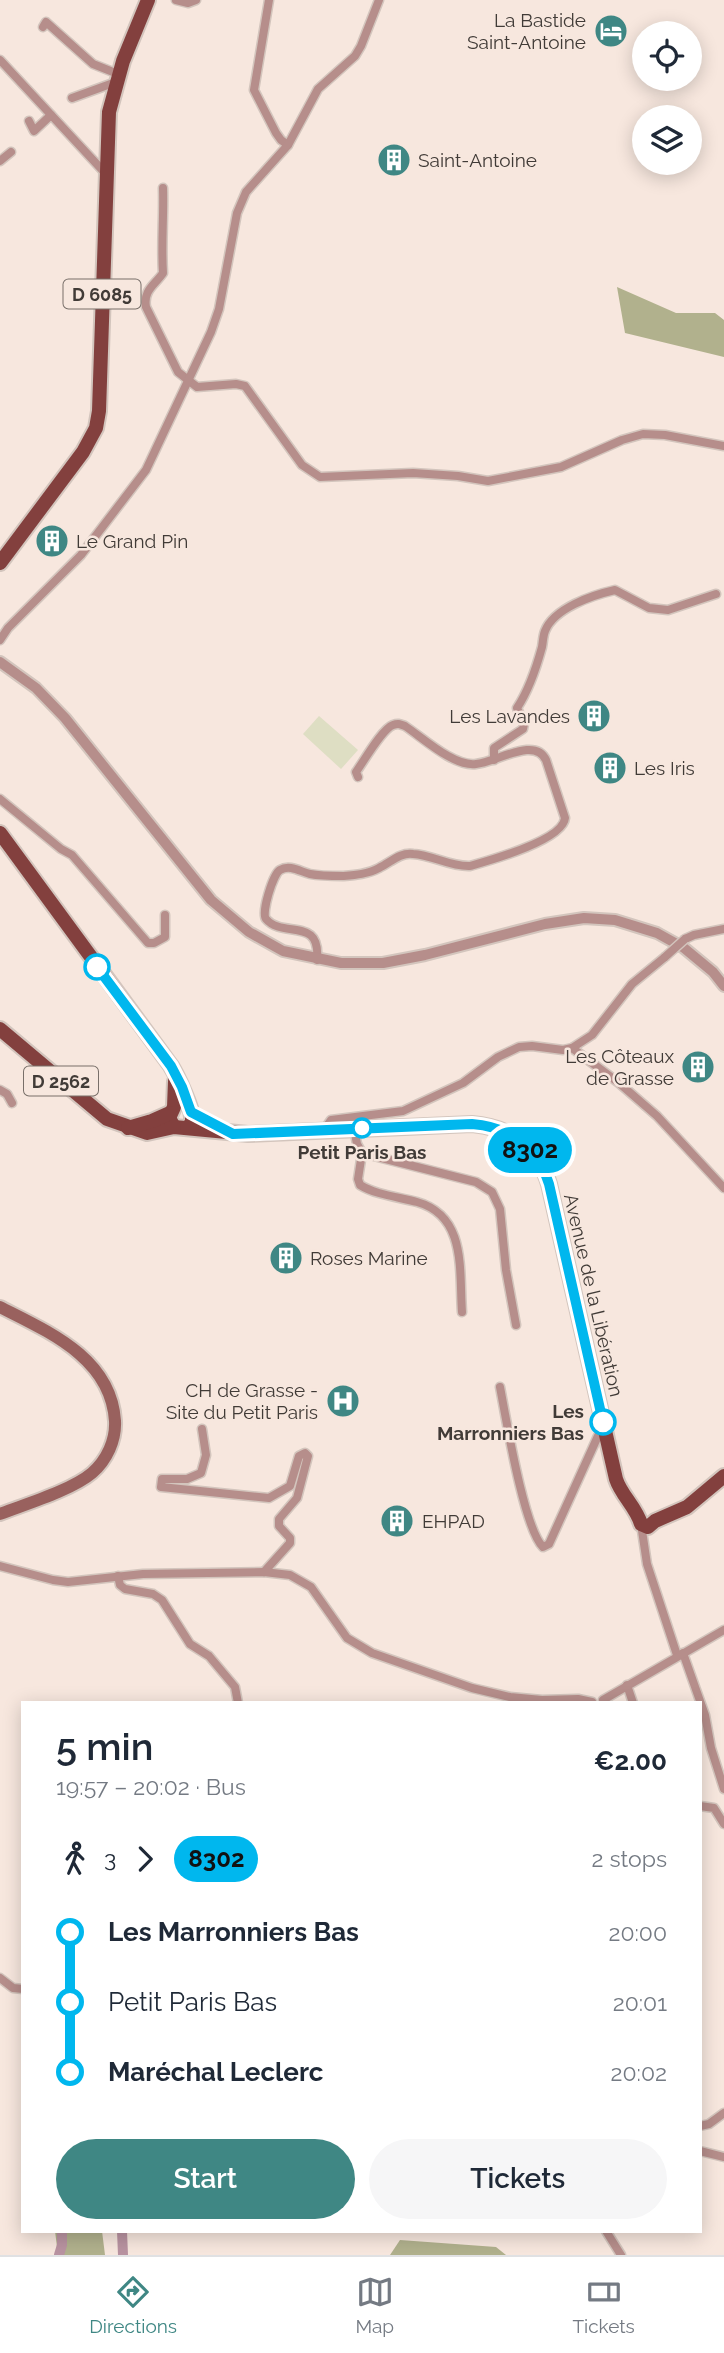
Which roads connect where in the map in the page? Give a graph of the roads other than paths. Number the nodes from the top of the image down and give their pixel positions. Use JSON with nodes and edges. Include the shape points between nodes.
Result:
{"nodes":[{"id":1,"x":148,"y":0,"type":"edge"},
{"id":2,"x":176,"y":0,"type":"edge"},
{"id":3,"x":196,"y":0,"type":"edge"},
{"id":4,"x":269,"y":0,"type":"edge"},
{"id":5,"x":379,"y":0,"type":"edge"},
{"id":6,"x":43,"y":27,"type":"dead end"},
{"id":7,"x":0,"y":60,"type":"edge"},
{"id":8,"x":117,"y":78,"type":"junction"},
{"id":9,"x":72,"y":98,"type":"dead end"},
{"id":10,"x":51,"y":115,"type":"junction"},
{"id":11,"x":29,"y":121,"type":"dead end"},
{"id":12,"x":288,"y":145,"type":"junction"},
{"id":13,"x":11,"y":152,"type":"dead end"},
{"id":14,"x":0,"y":160,"type":"edge"},
{"id":15,"x":106,"y":174,"type":"junction"},
{"id":16,"x":163,"y":188,"type":"dead end"},
{"id":17,"x":187,"y":380,"type":"junction"},
{"id":18,"x":724,"y":446,"type":"edge"},
{"id":19,"x":0,"y":563,"type":"edge"},
{"id":20,"x":716,"y":594,"type":"dead end"},
{"id":21,"x":0,"y":640,"type":"edge"},
{"id":22,"x":0,"y":662,"type":"edge"},
{"id":23,"x":0,"y":669,"type":"edge"},
{"id":24,"x":22,"y":677,"type":"junction"},
{"id":25,"x":494,"y":760,"type":"junction"},
{"id":26,"x":358,"y":777,"type":"dead end"},
{"id":27,"x":0,"y":799,"type":"edge"},
{"id":28,"x":0,"y":833,"type":"edge"},
{"id":29,"x":165,"y":915,"type":"dead end"},
{"id":30,"x":724,"y":929,"type":"edge"},
{"id":31,"x":317,"y":960,"type":"junction"},
{"id":32,"x":724,"y":986,"type":"edge"},
{"id":33,"x":0,"y":1029,"type":"edge"},
{"id":34,"x":572,"y":1048,"type":"junction"},
{"id":35,"x":0,"y":1090,"type":"edge"},
{"id":36,"x":12,"y":1103,"type":"dead end"},
{"id":37,"x":181,"y":1116,"type":"junction"},
{"id":38,"x":354,"y":1128,"type":"junction"},
{"id":39,"x":324,"y":1130,"type":"junction"},
{"id":40,"x":362,"y":1153,"type":"junction"},
{"id":41,"x":724,"y":1188,"type":"edge"},
{"id":42,"x":0,"y":1307,"type":"edge"},
{"id":43,"x":462,"y":1312,"type":"dead end"},
{"id":44,"x":516,"y":1325,"type":"dead end"},
{"id":45,"x":500,"y":1387,"type":"dead end"},
{"id":46,"x":605,"y":1428,"type":"junction"},
{"id":47,"x":202,"y":1429,"type":"dead end"},
{"id":48,"x":724,"y":1476,"type":"edge"},
{"id":49,"x":0,"y":1514,"type":"edge"},
{"id":50,"x":646,"y":1522,"type":"junction"},
{"id":51,"x":0,"y":1566,"type":"edge"},
{"id":52,"x":264,"y":1572,"type":"junction"},
{"id":53,"x":118,"y":1576,"type":"junction"},
{"id":54,"x":724,"y":1630,"type":"edge"},
{"id":55,"x":680,"y":1654,"type":"junction"},
{"id":56,"x":627,"y":1685,"type":"junction"},
{"id":57,"x":238,"y":1701,"type":"edge"},
{"id":58,"x":587,"y":1701,"type":"edge"},
{"id":59,"x":604,"y":1701,"type":"edge"},
{"id":60,"x":632,"y":1701,"type":"edge"},
{"id":61,"x":699,"y":1701,"type":"edge"},
{"id":62,"x":702,"y":1708,"type":"edge"},
{"id":63,"x":724,"y":1789,"type":"edge"},
{"id":64,"x":702,"y":1806,"type":"edge"},
{"id":65,"x":724,"y":1824,"type":"edge"},
{"id":66,"x":0,"y":1978,"type":"edge"},
{"id":67,"x":21,"y":1989,"type":"edge"},
{"id":68,"x":724,"y":2113,"type":"edge"},
{"id":69,"x":702,"y":2126,"type":"edge"},
{"id":70,"x":702,"y":2152,"type":"edge"},
{"id":71,"x":724,"y":2157,"type":"edge"},
{"id":72,"x":607,"y":2233,"type":"edge"},
{"id":73,"x":621,"y":2255,"type":"edge"}],
"edges":[{"from":1,"to":8,"type":"main road","number":"D 6085"},
{"from":2,"to":3,"type":"street"},
{"from":4,"to":12,"type":"street","via":[[254,90],[281,141]]},
{"from":5,"to":12,"type":"street","via":[[361,46],[318,89]]},
{"from":6,"to":8,"type":"street","via":[[46,22],[93,64]]},
{"from":7,"to":10,"type":"street"},
{"from":8,"to":9,"type":"street"},
{"from":8,"to":15,"type":"main road","number":"D 6085","via":[[109,112]]},
{"from":10,"to":11,"type":"street","via":[[34,131]]},
{"from":10,"to":15,"type":"street"},
{"from":12,"to":17,"type":"street","via":[[246,192],[237,213],[219,309]]},
{"from":13,"to":14,"type":"street"},
{"from":15,"to":19,"type":"main road","number":"D 6085","via":[[96,428]]},
{"from":16,"to":17,"type":"street","via":[[163,274],[145,299],[178,372]]},
{"from":17,"to":18,"type":"street","via":[[197,387],[244,386],[302,465],[320,477],[413,473],[488,481],[561,467],[643,434]]},
{"from":17,"to":21,"type":"street","via":[[146,470],[81,555]]},
{"from":20,"to":25,"type":"street","via":[[668,610],[649,608],[615,590],[581,600],[554,620],[545,630],[527,692],[517,708],[523,729],[495,748]]},
{"from":22,"to":24,"type":"street"},
{"from":23,"to":24,"type":"street"},
{"from":24,"to":31,"type":"street","via":[[65,718],[217,906],[265,943]]},
{"from":25,"to":26,"type":"street","via":[[464,764],[397,723],[378,741],[356,772]]},
{"from":25,"to":31,"type":"street","via":[[528,750],[542,752],[565,818],[559,831],[470,866],[414,853],[349,875],[281,868],[275,874],[265,918],[312,935]]},
{"from":27,"to":29,"type":"street","via":[[72,855],[148,943],[165,937]]},
{"from":28,"to":37,"type":"main road","via":[[171,1066],[182,1087]]},
{"from":30,"to":34,"type":"street","bridge":true,"via":[[684,939],[632,984],[592,1035]]},
{"from":31,"to":32,"type":"street","via":[[360,964],[404,960],[584,918],[615,920],[657,933],[684,948]]},
{"from":33,"to":37,"type":"main road","number":"D 2562","via":[[107,1119],[127,1128]]},
{"from":34,"to":39,"type":"street","via":[[519,1047],[463,1083],[403,1111],[331,1120]]},
{"from":34,"to":41,"type":"street","via":[[657,1116]]},
{"from":35,"to":36,"type":"street"},
{"from":37,"to":39,"type":"main road","name":"Avenue de la Libération","number":"D 2562","via":[[233,1134]]},
{"from":38,"to":39,"type":"main road","name":"Avenue de la Libération","number":"D 2562"},
{"from":38,"to":40,"type":"street"},
{"from":38,"to":46,"type":"main road","name":"Avenue de la Libération","number":"D 2562","via":[[488,1126],[516,1137],[532,1152],[549,1184]]},
{"from":40,"to":43,"type":"street","via":[[360,1185],[428,1205],[457,1238]]},
{"from":40,"to":44,"type":"street","via":[[476,1182],[492,1192],[500,1209]]},
{"from":42,"to":49,"type":"main road","via":[[54,1335],[96,1370],[112,1400],[115,1430],[111,1448],[92,1473]]},
{"from":45,"to":46,"type":"street","via":[[527,1510],[543,1547],[549,1544]]},
{"from":46,"to":50,"type":"main road","name":"Avenue de la Libération","number":"D 2562","via":[[616,1479]]},
{"from":47,"to":52,"type":"street","via":[[206,1455],[201,1473],[187,1479],[162,1479],[161,1487],[270,1498],[290,1486],[299,1456],[308,1456],[297,1498],[279,1519],[290,1543]]},
{"from":48,"to":50,"type":"main road","name":"Avenue de la Libération","number":"D 2562","via":[[692,1504]]},
{"from":50,"to":55,"type":"street","via":[[647,1564]]},
{"from":51,"to":53,"type":"street","via":[[68,1582]]},
{"from":52,"to":53,"type":"street"},
{"from":52,"to":58,"type":"street","via":[[301,1579],[326,1605],[347,1638],[372,1653],[510,1697]]},
{"from":53,"to":57,"type":"street","via":[[125,1589],[162,1600],[190,1644],[209,1656],[234,1687]]},
{"from":54,"to":55,"type":"street"},
{"from":55,"to":56,"type":"street"},
{"from":55,"to":61,"type":"street"},
{"from":56,"to":59,"type":"street"},
{"from":56,"to":60,"type":"street"},
{"from":62,"to":63,"type":"street"},
{"from":64,"to":65,"type":"street","via":[[714,1808]]},
{"from":66,"to":67,"type":"street"},
{"from":68,"to":69,"type":"street"},
{"from":70,"to":71,"type":"street"},
{"from":72,"to":73,"type":"street"}]}
